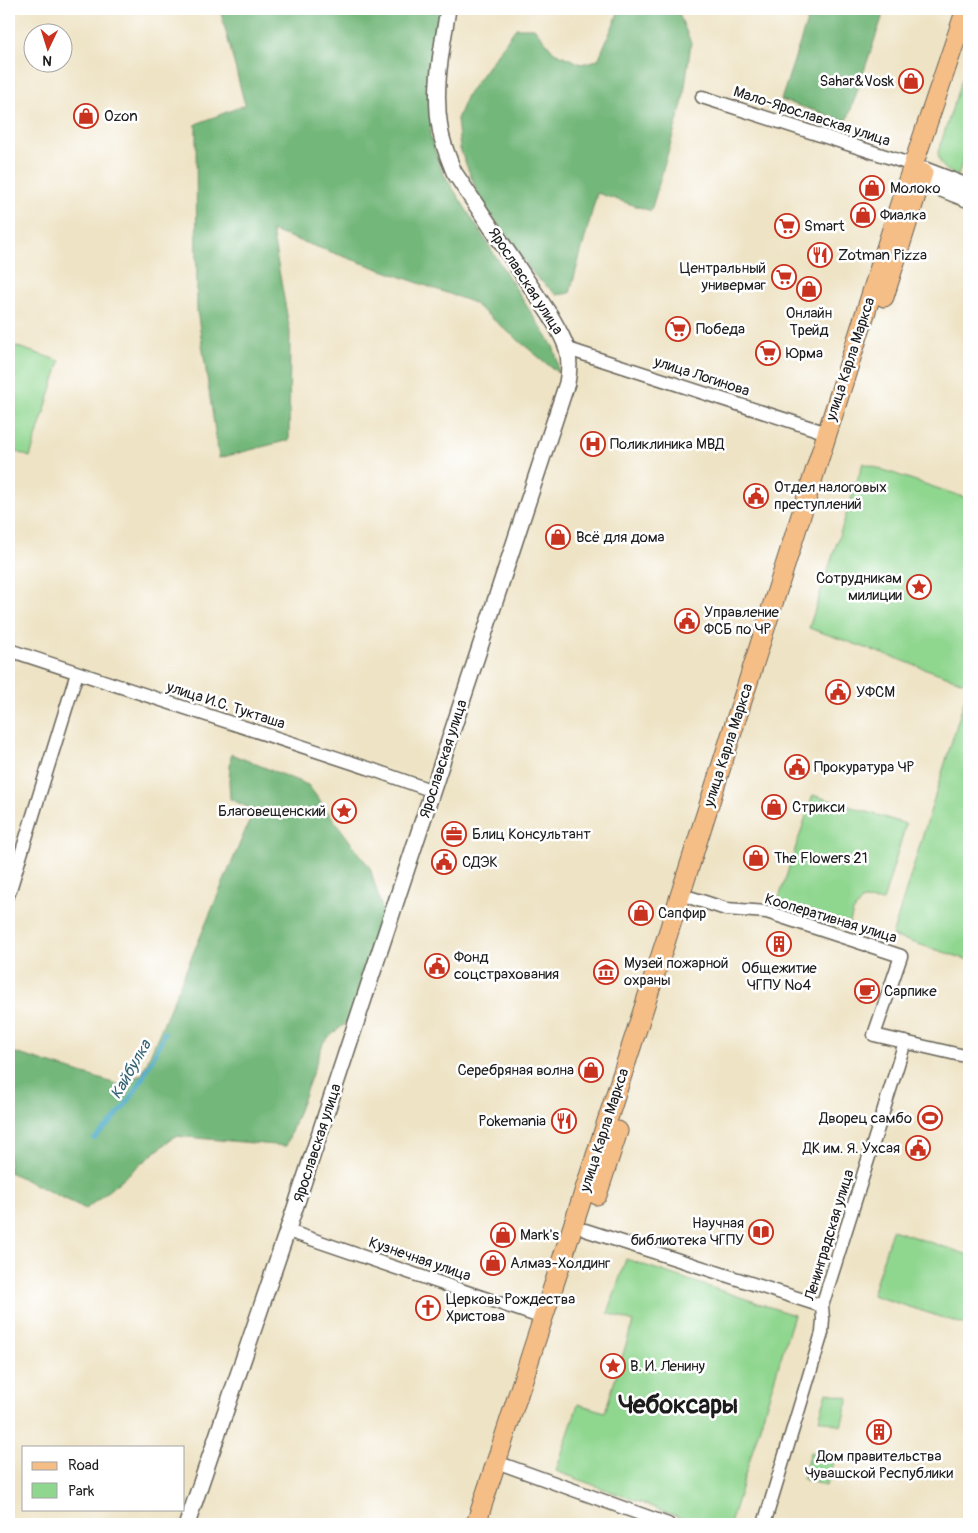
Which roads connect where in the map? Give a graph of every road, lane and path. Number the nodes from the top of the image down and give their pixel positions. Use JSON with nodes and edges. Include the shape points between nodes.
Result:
{"nodes":[{"id":1,"x":448,"y":9,"type":"edge"},
{"id":2,"x":966,"y":9,"type":"edge"},
{"id":3,"x":969,"y":37,"type":"edge"},
{"id":4,"x":702,"y":97,"type":"dead end"},
{"id":5,"x":920,"y":172,"type":"junction"},
{"id":6,"x":969,"y":187,"type":"edge"},
{"id":7,"x":969,"y":200,"type":"edge"},
{"id":8,"x":568,"y":349,"type":"junction"},
{"id":9,"x":833,"y":434,"type":"junction"},
{"id":10,"x":9,"y":650,"type":"edge"},
{"id":11,"x":77,"y":672,"type":"junction"},
{"id":12,"x":433,"y":791,"type":"junction"},
{"id":13,"x":9,"y":892,"type":"edge"},
{"id":14,"x":686,"y":896,"type":"junction"},
{"id":15,"x":905,"y":1042,"type":"junction"},
{"id":16,"x":969,"y":1057,"type":"edge"},
{"id":17,"x":585,"y":1230,"type":"junction"},
{"id":18,"x":288,"y":1231,"type":"junction"},
{"id":19,"x":822,"y":1306,"type":"junction"},
{"id":20,"x":543,"y":1318,"type":"junction"},
{"id":21,"x":499,"y":1463,"type":"junction"},
{"id":22,"x":187,"y":1524,"type":"edge"},
{"id":23,"x":476,"y":1524,"type":"edge"},
{"id":24,"x":668,"y":1524,"type":"edge"},
{"id":25,"x":764,"y":1524,"type":"edge"}],
"edges":[{"from":1,"to":8,"type":"street","name":"Ярославская улица","via":[[437,102],[445,150],[454,172],[550,315]]},
{"from":2,"to":5,"type":"main road","name":"улица Карла Маркса"},
{"from":3,"to":5,"type":"main road","name":"улица Карла Маркса"},
{"from":4,"to":5,"type":"street","name":"Мало-Ярославская улица"},
{"from":5,"to":6,"type":"street"},
{"from":5,"to":7,"type":"street"},
{"from":5,"to":9,"type":"main road","name":"улица Карла Маркса"},
{"from":8,"to":9,"type":"street","name":"улица Логинова"},
{"from":8,"to":12,"type":"street","name":"Ярославская улица","via":[[570,367],[567,382]]},
{"from":9,"to":14,"type":"main road","name":"улица Карла Маркса"},
{"from":10,"to":11,"type":"street","name":"улица И.С. Тукташа"},
{"from":11,"to":12,"type":"street","name":"улица И.С. Тукташа"},
{"from":11,"to":13,"type":"street"},
{"from":12,"to":18,"type":"street","name":"Ярославская улица"},
{"from":14,"to":15,"type":"street","name":"Кооперативная улица","via":[[726,909],[767,912],[901,956],[874,1035]]},
{"from":14,"to":17,"type":"main road","name":"улица Карла Маркса"},
{"from":14,"to":20,"type":"main road","name":"улица Карла Маркса"},
{"from":15,"to":16,"type":"street","name":"Кооперативная улица"},
{"from":15,"to":19,"type":"street","name":"Ленинградская улица"},
{"from":17,"to":19,"type":"street"},
{"from":17,"to":21,"type":"main road","name":"улица Карла Маркса","via":[[514,1441]]},
{"from":18,"to":20,"type":"street","name":"Кузнечная улица"},
{"from":18,"to":22,"type":"street","name":"Ярославская улица"},
{"from":19,"to":25,"type":"street","name":"Ленинградская улица","via":[[822,1333]]},
{"from":20,"to":21,"type":"main road","name":"улица Карла Маркса"},
{"from":21,"to":23,"type":"main road","name":"улица Карла Маркса"},
{"from":21,"to":24,"type":"street"}]}
